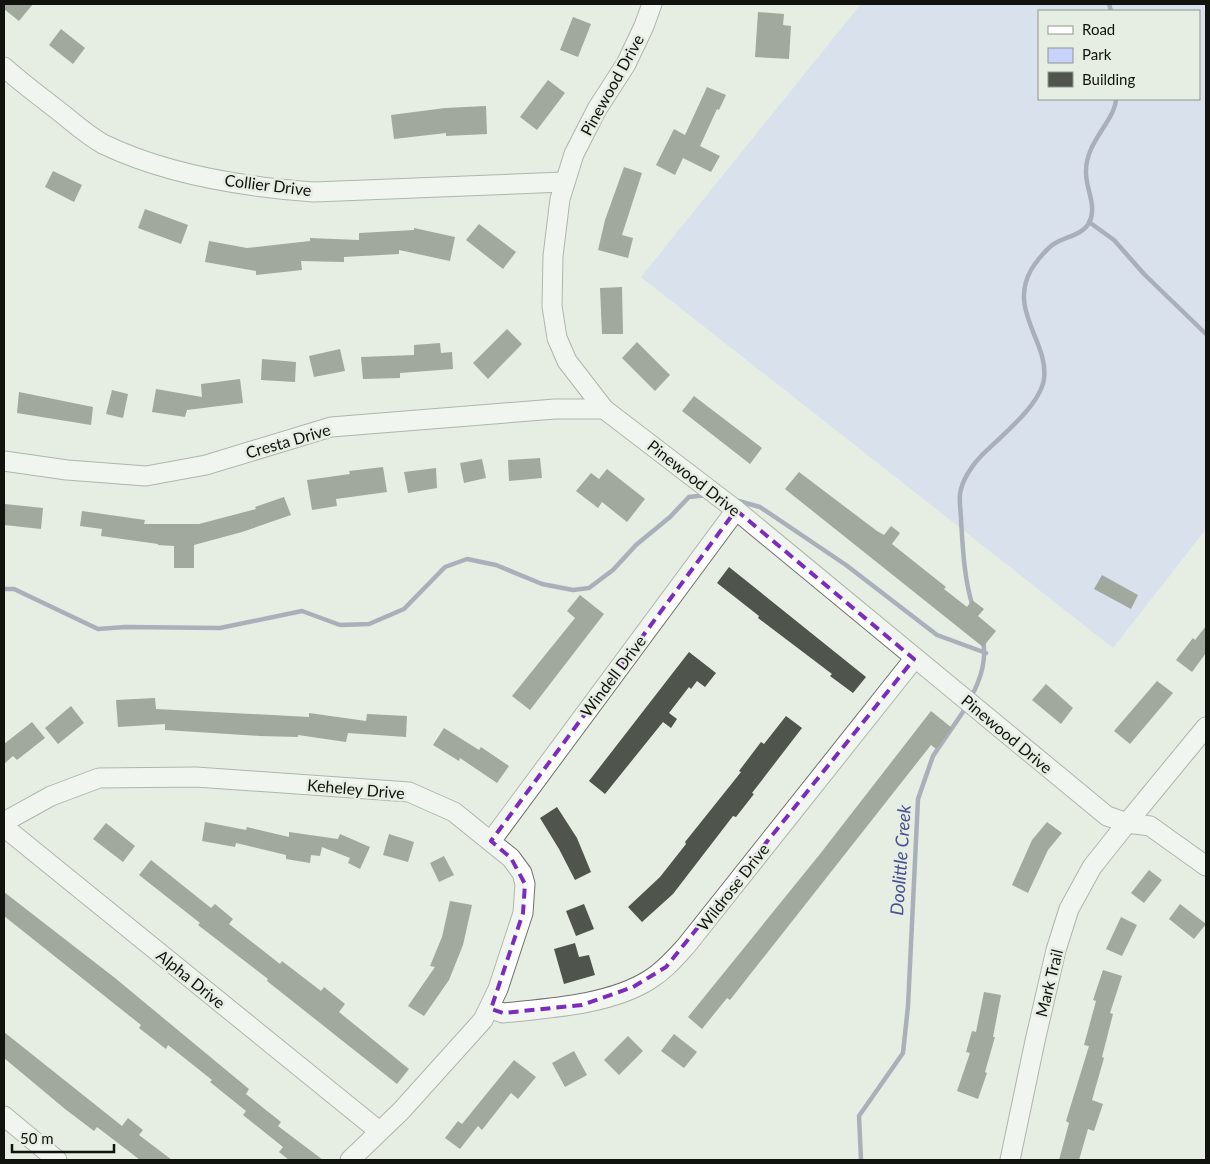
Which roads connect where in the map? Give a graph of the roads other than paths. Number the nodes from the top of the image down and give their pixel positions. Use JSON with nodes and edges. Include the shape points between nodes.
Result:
{"nodes":[{"id":1,"x":652,"y":4,"type":"edge"},
{"id":2,"x":4,"y":67,"type":"edge"},
{"id":3,"x":564,"y":182,"type":"junction"},
{"id":4,"x":604,"y":409,"type":"junction"},
{"id":5,"x":4,"y":461,"type":"edge"},
{"id":6,"x":736,"y":510,"type":"junction"},
{"id":7,"x":914,"y":659,"type":"junction"},
{"id":8,"x":1206,"y":727,"type":"edge"},
{"id":9,"x":4,"y":822,"type":"edge"},
{"id":10,"x":1127,"y":823,"type":"junction"},
{"id":11,"x":4,"y":828,"type":"edge"},
{"id":12,"x":491,"y":841,"type":"junction"},
{"id":13,"x":1206,"y":866,"type":"edge"},
{"id":14,"x":491,"y":1009,"type":"junction"},
{"id":15,"x":4,"y":1116,"type":"edge"},
{"id":16,"x":379,"y":1131,"type":"junction"},
{"id":17,"x":58,"y":1160,"type":"edge"},
{"id":18,"x":350,"y":1160,"type":"edge"},
{"id":19,"x":1010,"y":1160,"type":"edge"}],
"edges":[{"from":1,"to":3,"type":"street","name":"Pinewood Drive","via":[[626,64],[586,129]]},
{"from":2,"to":3,"type":"street","name":"Collier Drive","via":[[103,143],[140,159],[211,178],[273,189],[314,192]]},
{"from":3,"to":4,"type":"street","name":"Pinewood Drive","via":[[553,256],[554,324],[567,361]]},
{"from":4,"to":5,"type":"street","name":"Cresta Drive","via":[[555,409],[331,427],[206,465],[146,476]]},
{"from":4,"to":6,"type":"street","name":"Pinewood Drive"},
{"from":6,"to":7,"type":"street","name":"Pinewood Drive"},
{"from":6,"to":12,"type":"street","name":"Windell Drive"},
{"from":7,"to":10,"type":"street","name":"Pinewood Drive","via":[[1107,816]]},
{"from":7,"to":14,"type":"street","name":"Wildrose Drive","via":[[666,967],[634,987],[582,1004],[503,1013]]},
{"from":8,"to":10,"type":"street","name":"Mark Trail"},
{"from":9,"to":12,"type":"street","name":"Keheley Drive","via":[[51,796],[99,778],[196,776],[408,792],[454,812]]},
{"from":10,"to":13,"type":"street","via":[[1150,826]]},
{"from":10,"to":19,"type":"street","name":"Mark Trail","via":[[1092,867],[1069,909],[1046,995]]},
{"from":11,"to":16,"type":"street","name":"Alpha Drive"},
{"from":12,"to":14,"type":"street","name":"Keheley Drive","via":[[511,858],[522,872],[525,884],[523,913]]},
{"from":14,"to":16,"type":"street","name":"Keheley Drive","via":[[463,1044]]},
{"from":15,"to":17,"type":"street"},
{"from":16,"to":18,"type":"street","name":"Keheley Drive"}]}
